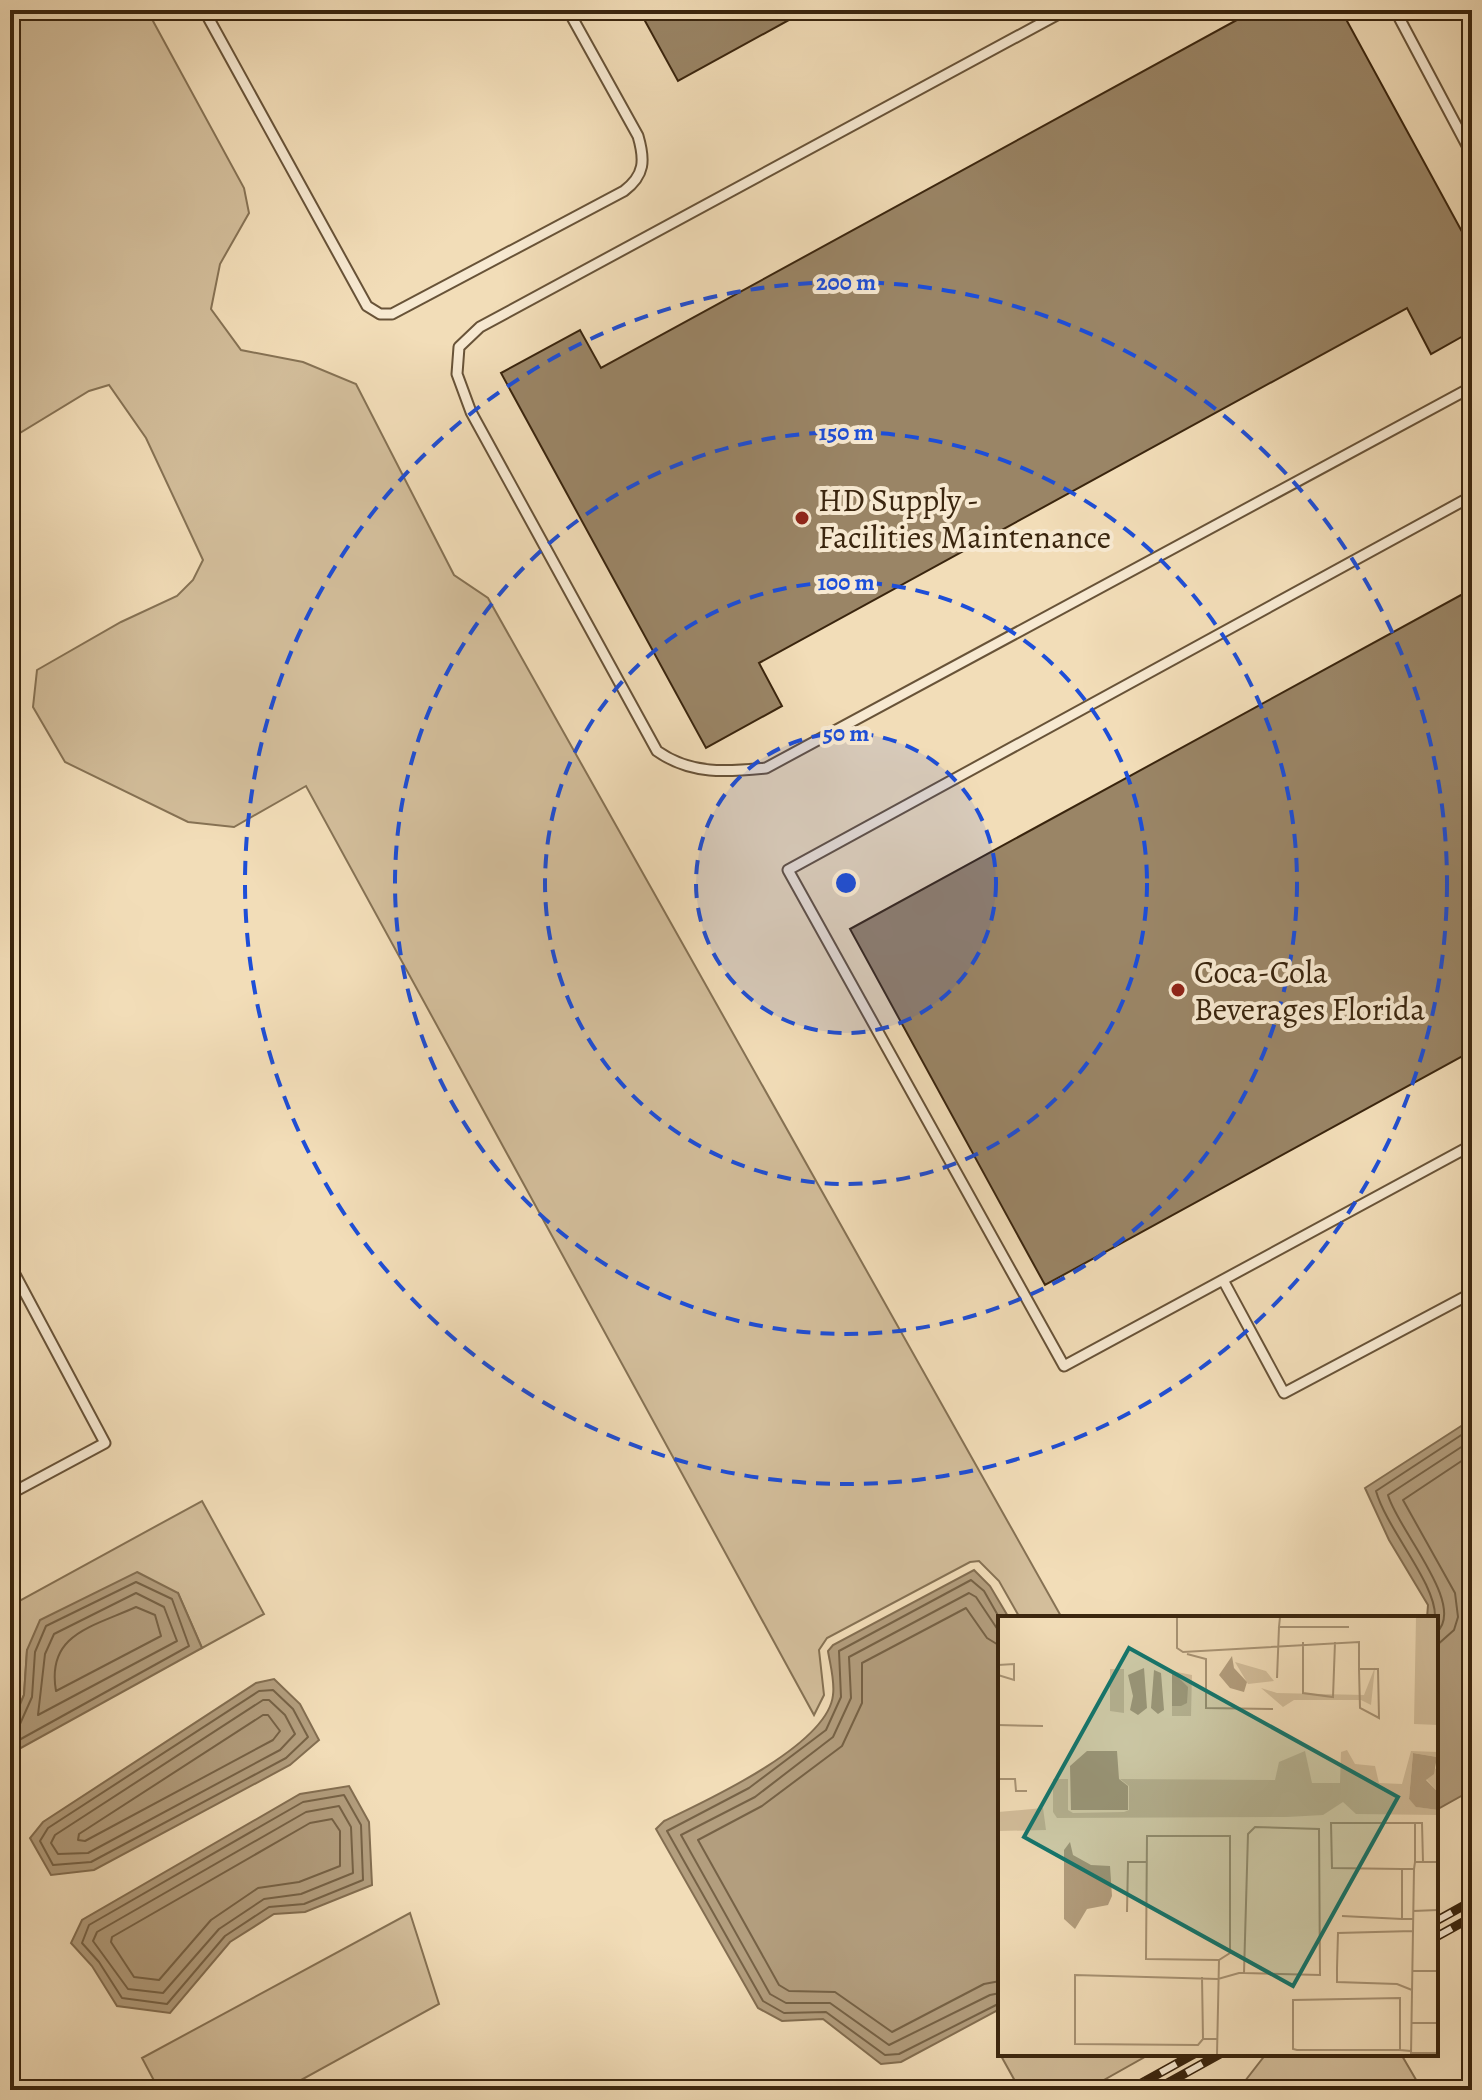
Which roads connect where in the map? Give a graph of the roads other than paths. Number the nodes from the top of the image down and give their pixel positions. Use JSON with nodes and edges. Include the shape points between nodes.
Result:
{"nodes":[{"id":1,"x":204,"y":10,"type":"edge"},
{"id":2,"x":568,"y":10,"type":"edge"},
{"id":3,"x":1066,"y":10,"type":"edge"},
{"id":4,"x":1395,"y":10,"type":"edge"},
{"id":5,"x":1472,"y":155,"type":"edge"},
{"id":6,"x":1472,"y":387,"type":"edge"},
{"id":7,"x":1472,"y":496,"type":"edge"},
{"id":8,"x":1472,"y":1145,"type":"edge"},
{"id":9,"x":10,"y":1265,"type":"edge"},
{"id":10,"x":1223,"y":1280,"type":"junction"},
{"id":11,"x":1472,"y":1293,"type":"edge"},
{"id":12,"x":10,"y":1494,"type":"edge"}],
"edges":[{"from":1,"to":2,"type":"lane","via":[[367,306],[392,314],[638,180],[645,158],[638,136]]},
{"from":3,"to":6,"type":"lane","via":[[480,327],[459,347],[457,374],[471,412],[657,751],[688,768],[766,768]]},
{"from":4,"to":5,"type":"lane"},
{"from":7,"to":10,"type":"lane","via":[[788,870],[1064,1366]]},
{"from":8,"to":10,"type":"lane"},
{"from":9,"to":12,"type":"lane","via":[[105,1443]]},
{"from":10,"to":11,"type":"lane","via":[[1284,1393]]}]}
